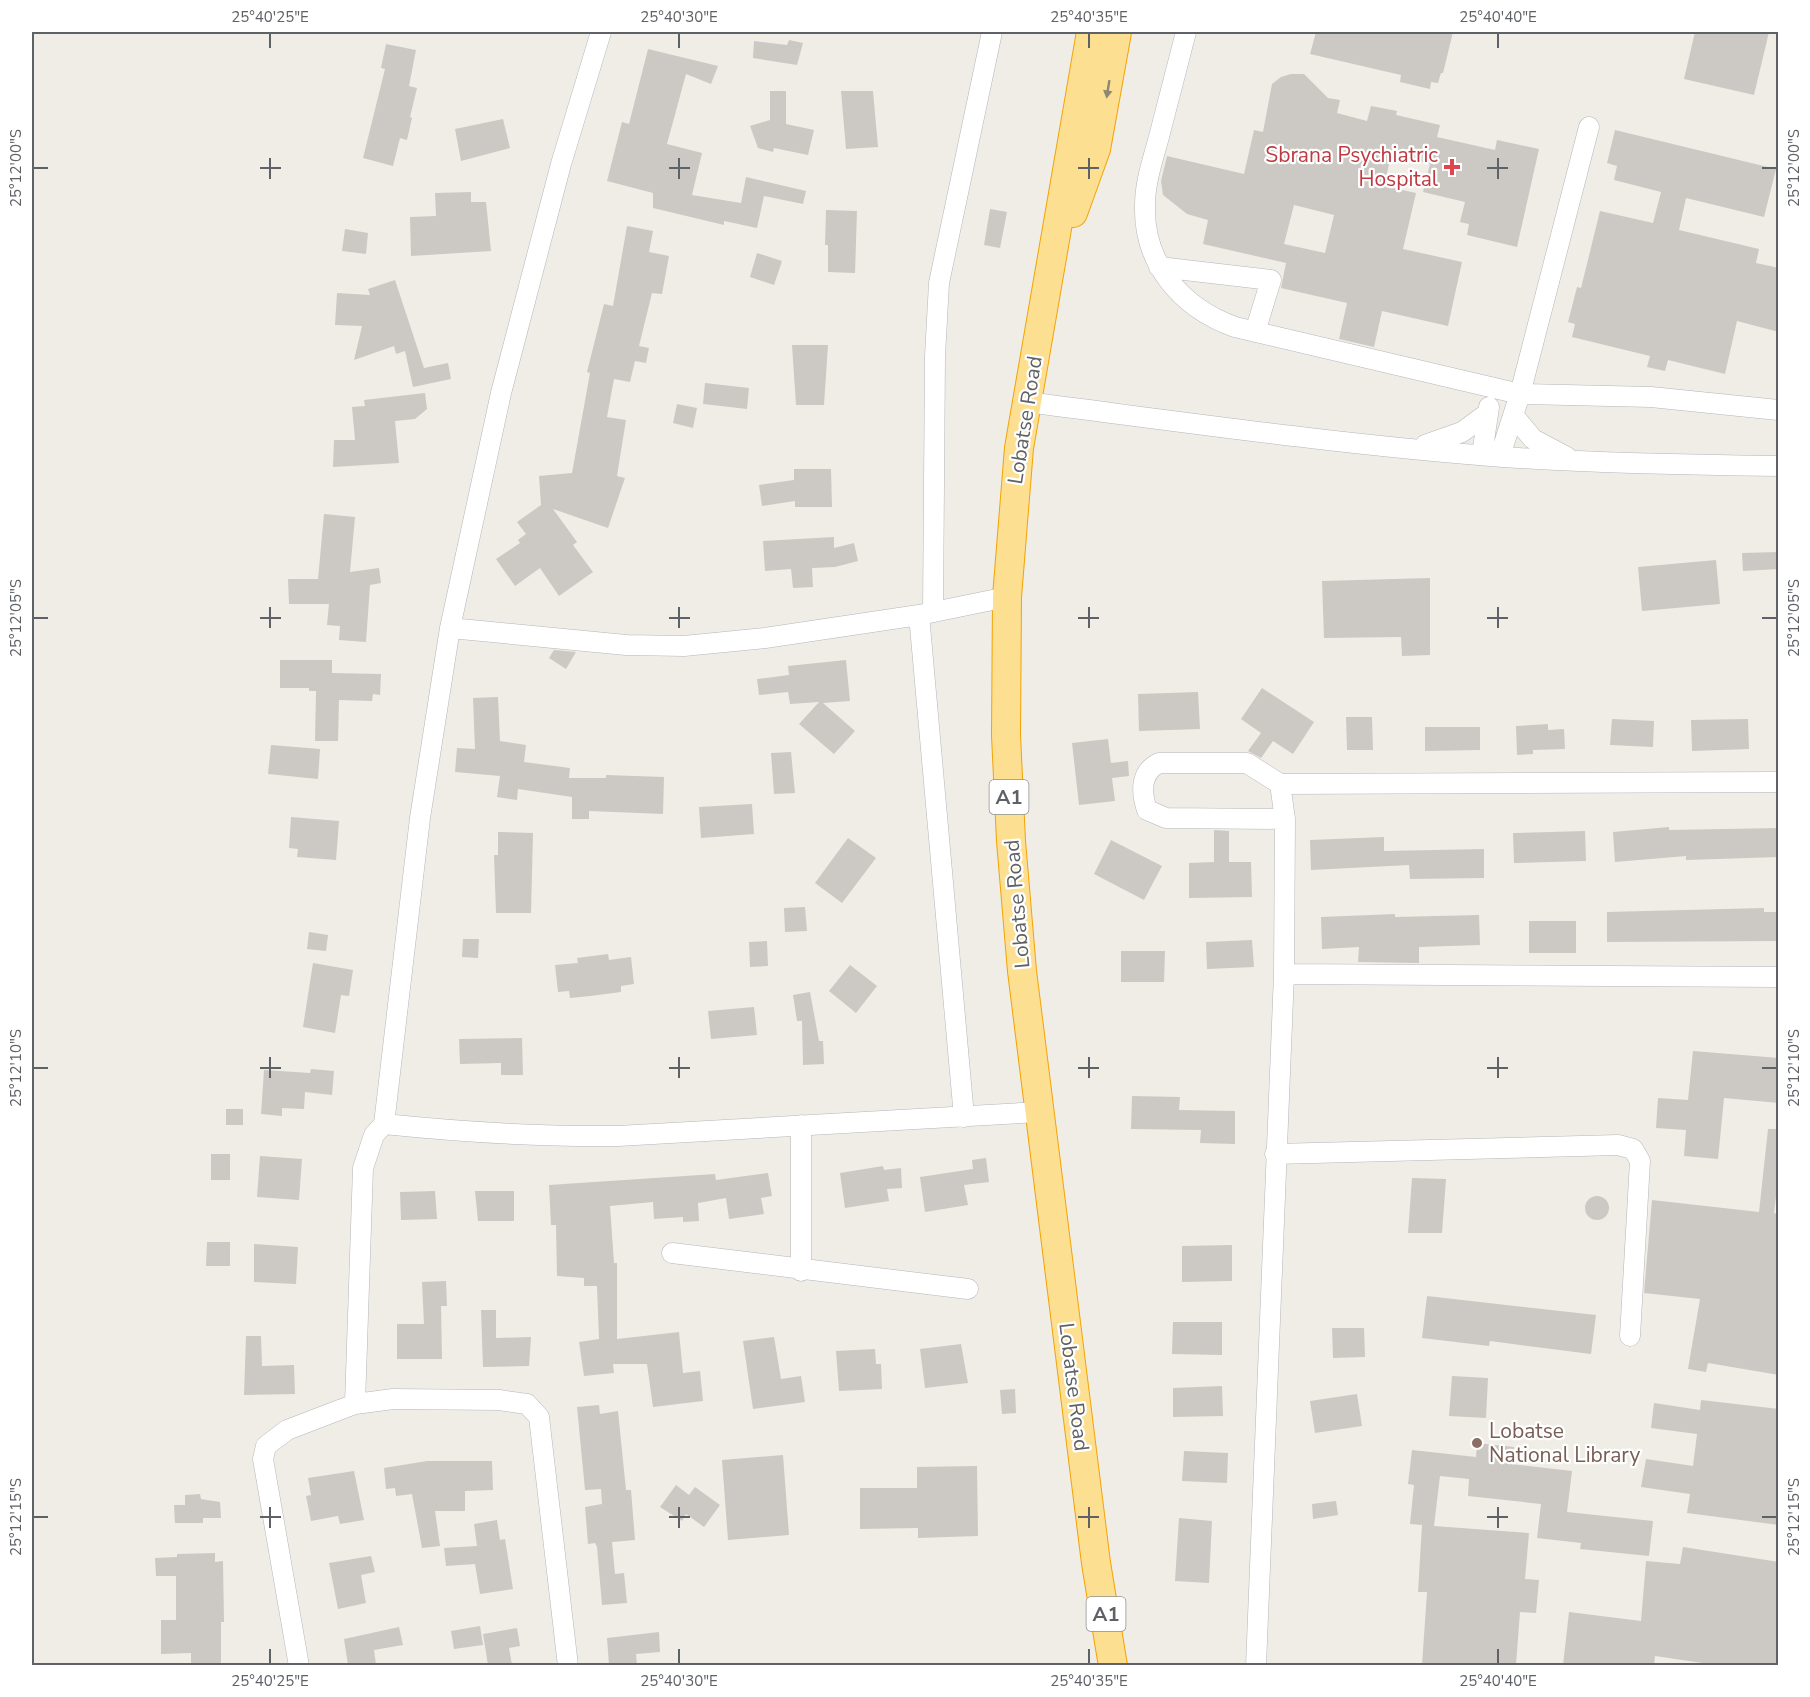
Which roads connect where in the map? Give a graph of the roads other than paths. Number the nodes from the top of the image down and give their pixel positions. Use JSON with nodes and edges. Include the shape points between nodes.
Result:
{"nodes":[{"id":1,"x":601,"y":32,"type":"edge"},
{"id":2,"x":992,"y":32,"type":"edge"},
{"id":3,"x":1091,"y":32,"type":"edge"},
{"id":4,"x":1117,"y":32,"type":"edge"},
{"id":5,"x":1186,"y":32,"type":"edge"},
{"id":6,"x":1589,"y":127,"type":"dead end"},
{"id":7,"x":1159,"y":267,"type":"junction"},
{"id":8,"x":1046,"y":291,"type":"junction"},
{"id":9,"x":1255,"y":332,"type":"junction"},
{"id":10,"x":1488,"y":386,"type":"junction"},
{"id":11,"x":1520,"y":394,"type":"junction"},
{"id":12,"x":1026,"y":402,"type":"junction"},
{"id":13,"x":1779,"y":410,"type":"edge"},
{"id":14,"x":1488,"y":413,"type":"junction"},
{"id":15,"x":1513,"y":415,"type":"junction"},
{"id":16,"x":1414,"y":448,"type":"junction"},
{"id":17,"x":1491,"y":455,"type":"junction"},
{"id":18,"x":1576,"y":462,"type":"junction"},
{"id":19,"x":1779,"y":466,"type":"edge"},
{"id":20,"x":1007,"y":597,"type":"junction"},
{"id":21,"x":926,"y":613,"type":"junction"},
{"id":22,"x":450,"y":628,"type":"junction"},
{"id":23,"x":1779,"y":782,"type":"edge"},
{"id":24,"x":1280,"y":784,"type":"junction"},
{"id":25,"x":1285,"y":819,"type":"junction"},
{"id":26,"x":1284,"y":974,"type":"junction"},
{"id":27,"x":1779,"y":977,"type":"edge"},
{"id":28,"x":1039,"y":1112,"type":"junction"},
{"id":29,"x":964,"y":1117,"type":"junction"},
{"id":30,"x":384,"y":1124,"type":"junction"},
{"id":31,"x":801,"y":1125,"type":"junction"},
{"id":32,"x":1275,"y":1154,"type":"junction"},
{"id":33,"x":672,"y":1253,"type":"dead end"},
{"id":34,"x":801,"y":1271,"type":"junction"},
{"id":35,"x":968,"y":1289,"type":"dead end"},
{"id":36,"x":1630,"y":1336,"type":"dead end"},
{"id":37,"x":355,"y":1404,"type":"junction"},
{"id":38,"x":1096,"y":1563,"type":"junction"},
{"id":39,"x":299,"y":1665,"type":"edge"},
{"id":40,"x":568,"y":1665,"type":"edge"},
{"id":41,"x":1097,"y":1665,"type":"edge"},
{"id":42,"x":1113,"y":1665,"type":"edge"},
{"id":43,"x":1256,"y":1665,"type":"edge"}],
"edges":[{"from":1,"to":22,"type":"street","via":[[561,164],[501,393]]},
{"from":2,"to":21,"type":"street","via":[[939,283]]},
{"from":3,"to":8,"type":"highway","name":"Lobatse Road","number":"A1"},
{"from":4,"to":8,"type":"highway","one_way":true,"via":[[1096,149]]},
{"from":5,"to":7,"type":"street","via":[[1145,204],[1148,241]]},
{"from":6,"to":11,"type":"street"},
{"from":7,"to":9,"type":"street","via":[[1174,289],[1202,313]]},
{"from":7,"to":9,"type":"street","via":[[1271,280]]},
{"from":8,"to":12,"type":"highway","name":"Lobatse Road","number":"A1"},
{"from":9,"to":10,"type":"street"},
{"from":10,"to":11,"type":"street"},
{"from":10,"to":14,"type":"street"},
{"from":11,"to":13,"type":"street","via":[[1650,397]]},
{"from":11,"to":15,"type":"street"},
{"from":12,"to":16,"type":"street"},
{"from":12,"to":20,"type":"highway","name":"Lobatse Road","number":"A1","via":[[1013,499]]},
{"from":14,"to":16,"type":"street","via":[[1456,435]]},
{"from":14,"to":17,"type":"street"},
{"from":15,"to":17,"type":"street"},
{"from":15,"to":18,"type":"street","via":[[1533,438]]},
{"from":16,"to":17,"type":"street"},
{"from":17,"to":18,"type":"street"},
{"from":18,"to":19,"type":"street"},
{"from":20,"to":21,"type":"street"},
{"from":20,"to":28,"type":"highway","name":"Lobatse Road","number":"A1","via":[[1006,735],[1011,841]]},
{"from":21,"to":22,"type":"street","via":[[765,638],[684,646],[626,645]]},
{"from":21,"to":29,"type":"street"},
{"from":22,"to":30,"type":"street","via":[[420,818]]},
{"from":23,"to":24,"type":"street"},
{"from":24,"to":25,"type":"street"},
{"from":24,"to":25,"type":"street","via":[[1247,763],[1166,762],[1150,767],[1144,779],[1143,797],[1147,810],[1166,818]]},
{"from":25,"to":26,"type":"street"},
{"from":26,"to":27,"type":"street"},
{"from":26,"to":32,"type":"street"},
{"from":28,"to":29,"type":"street"},
{"from":28,"to":38,"type":"highway","name":"Lobatse Road","number":"A1"},
{"from":29,"to":31,"type":"street"},
{"from":30,"to":31,"type":"street","via":[[560,1137]]},
{"from":30,"to":37,"type":"street","via":[[374,1135],[363,1168]]},
{"from":31,"to":34,"type":"street"},
{"from":32,"to":36,"type":"street","via":[[1618,1145],[1633,1149],[1640,1161]]},
{"from":32,"to":43,"type":"street"},
{"from":33,"to":34,"type":"street"},
{"from":34,"to":35,"type":"street"},
{"from":37,"to":39,"type":"street","via":[[287,1431],[266,1446],[263,1459]]},
{"from":37,"to":40,"type":"street","via":[[393,1399],[499,1400],[527,1404],[533,1409],[538,1417]]},
{"from":38,"to":41,"type":"highway","name":"Lobatse Road","number":"A1"},
{"from":38,"to":42,"type":"highway","name":"Lobatse Road","number":"A1"}]}
